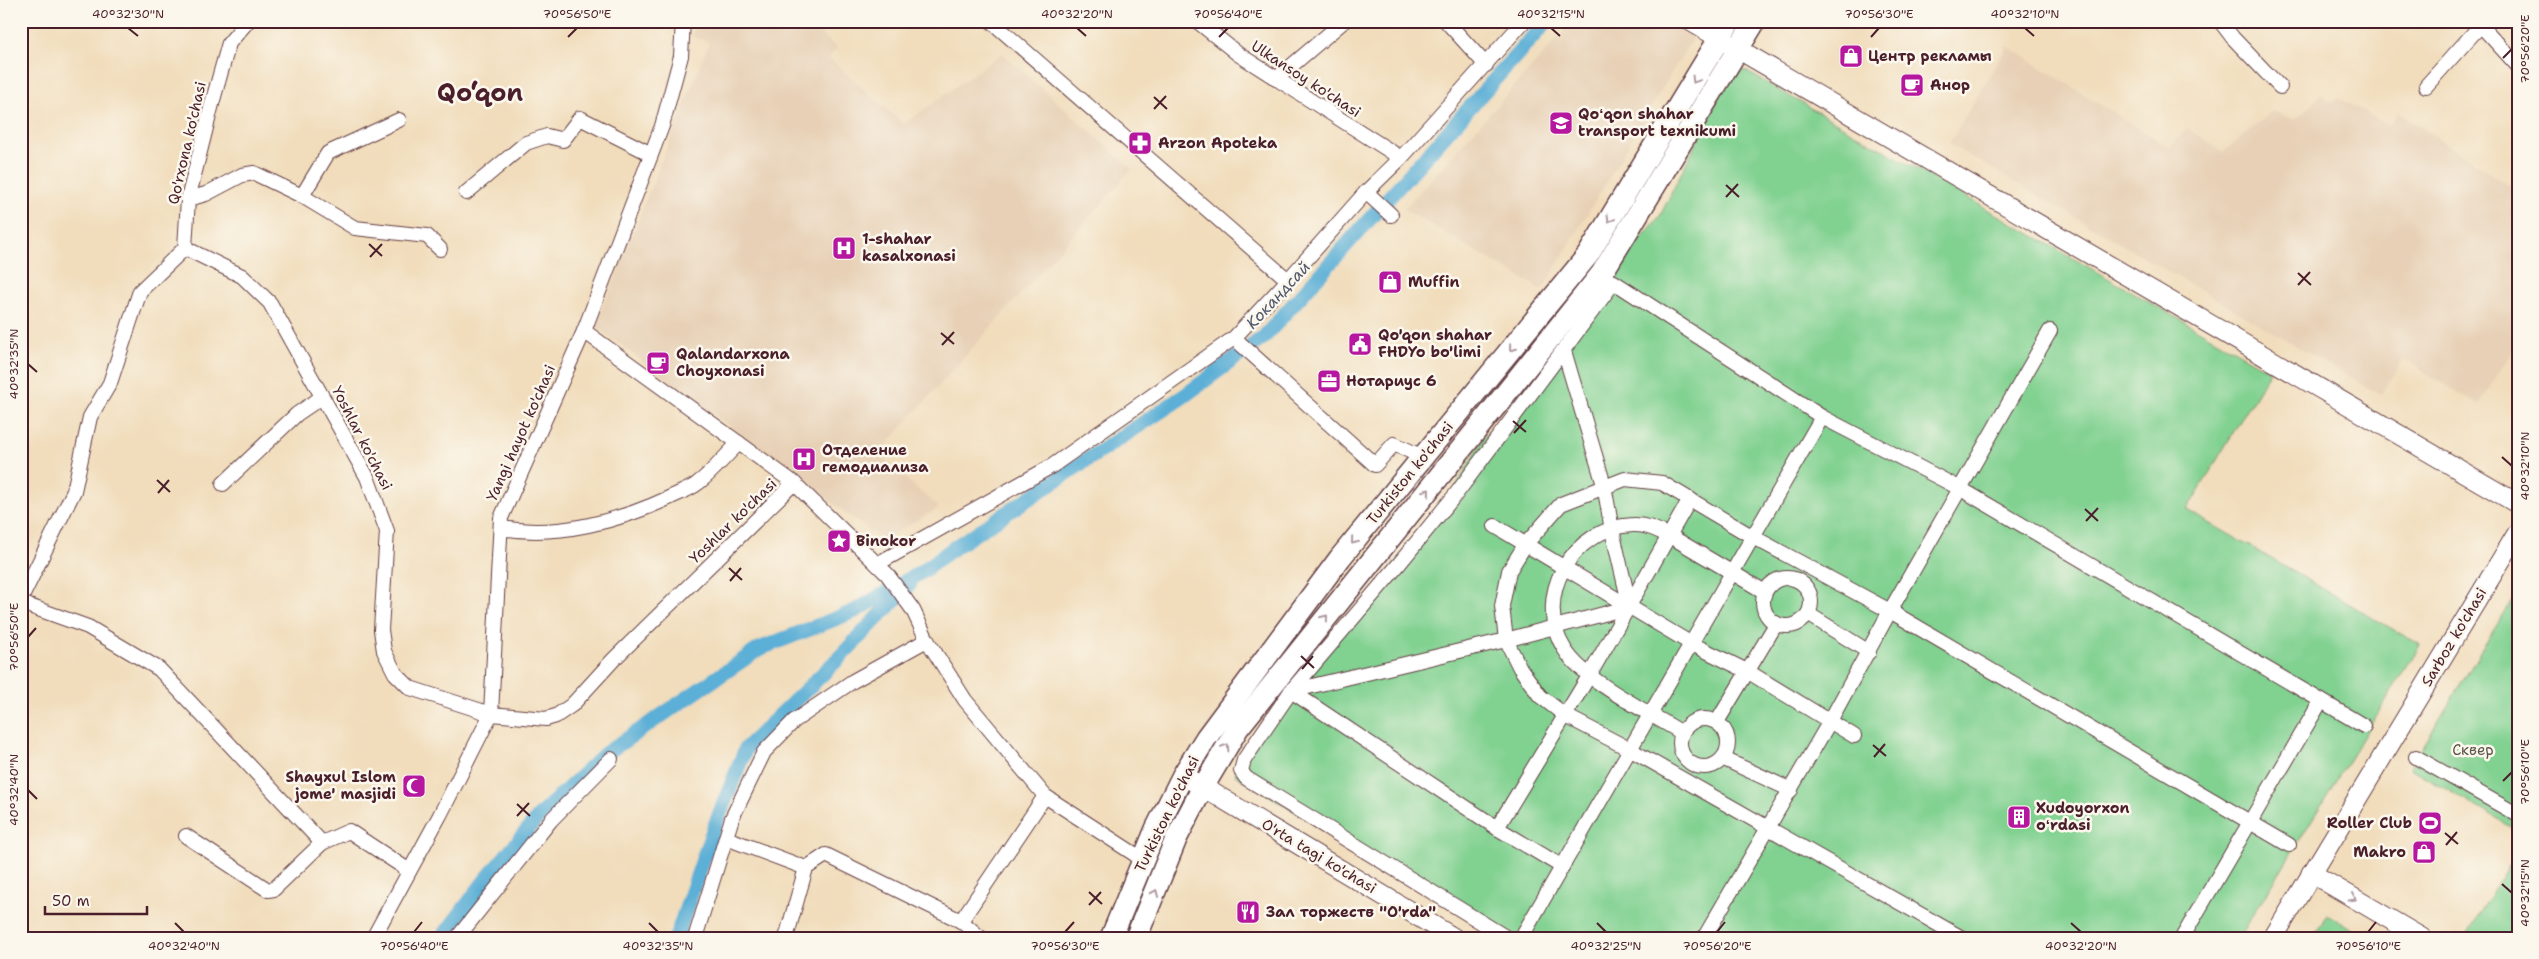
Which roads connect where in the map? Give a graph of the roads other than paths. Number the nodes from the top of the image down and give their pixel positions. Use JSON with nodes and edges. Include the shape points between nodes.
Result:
{"nodes":[{"id":1,"x":248,"y":21,"type":"edge"},
{"id":2,"x":683,"y":21,"type":"edge"},
{"id":3,"x":991,"y":21,"type":"edge"},
{"id":4,"x":1197,"y":21,"type":"edge"},
{"id":5,"x":1344,"y":21,"type":"edge"},
{"id":6,"x":1446,"y":21,"type":"edge"},
{"id":7,"x":1524,"y":21,"type":"edge"},
{"id":8,"x":1690,"y":21,"type":"edge"},
{"id":9,"x":1755,"y":21,"type":"edge"},
{"id":10,"x":2220,"y":21,"type":"edge"},
{"id":11,"x":2478,"y":24,"type":"edge"},
{"id":12,"x":1729,"y":36,"type":"edge"},
{"id":13,"x":1486,"y":65,"type":"junction"},
{"id":14,"x":2518,"y":66,"type":"edge"},
{"id":15,"x":1276,"y":79,"type":"junction"},
{"id":16,"x":2426,"y":86,"type":"dead end"},
{"id":17,"x":2280,"y":87,"type":"dead end"},
{"id":18,"x":399,"y":120,"type":"dead end"},
{"id":19,"x":651,"y":154,"type":"junction"},
{"id":20,"x":1401,"y":158,"type":"junction"},
{"id":21,"x":1366,"y":192,"type":"junction"},
{"id":22,"x":466,"y":193,"type":"dead end"},
{"id":23,"x":302,"y":196,"type":"junction"},
{"id":24,"x":188,"y":199,"type":"junction"},
{"id":25,"x":1391,"y":215,"type":"dead end"},
{"id":26,"x":185,"y":248,"type":"junction"},
{"id":27,"x":440,"y":249,"type":"dead end"},
{"id":28,"x":1288,"y":280,"type":"junction"},
{"id":29,"x":584,"y":331,"type":"junction"},
{"id":30,"x":2050,"y":331,"type":"dead end"},
{"id":31,"x":1234,"y":338,"type":"junction"},
{"id":32,"x":1564,"y":351,"type":"junction"},
{"id":33,"x":322,"y":397,"type":"junction"},
{"id":34,"x":1822,"y":417,"type":"junction"},
{"id":35,"x":739,"y":443,"type":"junction"},
{"id":36,"x":1423,"y":457,"type":"junction"},
{"id":37,"x":794,"y":483,"type":"junction"},
{"id":38,"x":223,"y":484,"type":"dead end"},
{"id":39,"x":1604,"y":485,"type":"junction"},
{"id":40,"x":1961,"y":489,"type":"junction"},
{"id":41,"x":1690,"y":498,"type":"junction"},
{"id":42,"x":2518,"y":504,"type":"edge"},
{"id":43,"x":1495,"y":526,"type":"dead end"},
{"id":44,"x":501,"y":528,"type":"junction"},
{"id":45,"x":1612,"y":530,"type":"junction"},
{"id":46,"x":2518,"y":532,"type":"edge"},
{"id":47,"x":1670,"y":536,"type":"junction"},
{"id":48,"x":1753,"y":537,"type":"junction"},
{"id":49,"x":1525,"y":545,"type":"junction"},
{"id":50,"x":1564,"y":566,"type":"junction"},
{"id":51,"x":882,"y":569,"type":"junction"},
{"id":52,"x":1730,"y":574,"type":"junction"},
{"id":53,"x":1765,"y":592,"type":"junction"},
{"id":54,"x":21,"y":599,"type":"edge"},
{"id":55,"x":21,"y":603,"type":"edge"},
{"id":56,"x":1630,"y":607,"type":"junction"},
{"id":57,"x":1890,"y":611,"type":"junction"},
{"id":58,"x":1808,"y":614,"type":"junction"},
{"id":59,"x":1776,"y":624,"type":"junction"},
{"id":60,"x":1556,"y":627,"type":"junction"},
{"id":61,"x":927,"y":640,"type":"junction"},
{"id":62,"x":1506,"y":640,"type":"junction"},
{"id":63,"x":1690,"y":643,"type":"junction"},
{"id":64,"x":1869,"y":652,"type":"junction"},
{"id":65,"x":1747,"y":671,"type":"junction"},
{"id":66,"x":1590,"y":676,"type":"junction"},
{"id":67,"x":1291,"y":691,"type":"junction"},
{"id":68,"x":2321,"y":701,"type":"junction"},
{"id":69,"x":491,"y":714,"type":"junction"},
{"id":70,"x":1651,"y":714,"type":"junction"},
{"id":71,"x":1566,"y":716,"type":"junction"},
{"id":72,"x":1830,"y":721,"type":"junction"},
{"id":73,"x":1717,"y":722,"type":"junction"},
{"id":74,"x":2364,"y":726,"type":"dead end"},
{"id":75,"x":1682,"y":734,"type":"junction"},
{"id":76,"x":1854,"y":736,"type":"dead end"},
{"id":77,"x":1631,"y":750,"type":"junction"},
{"id":78,"x":2416,"y":757,"type":"dead end"},
{"id":79,"x":611,"y":759,"type":"dead end"},
{"id":80,"x":1724,"y":759,"type":"junction"},
{"id":81,"x":1183,"y":775,"type":"junction"},
{"id":82,"x":1203,"y":787,"type":"junction"},
{"id":83,"x":1791,"y":790,"type":"junction"},
{"id":84,"x":1045,"y":796,"type":"junction"},
{"id":85,"x":2518,"y":815,"type":"edge"},
{"id":86,"x":2248,"y":822,"type":"junction"},
{"id":87,"x":1498,"y":828,"type":"junction"},
{"id":88,"x":1768,"y":829,"type":"junction"},
{"id":89,"x":186,"y":836,"type":"dead end"},
{"id":90,"x":726,"y":838,"type":"junction"},
{"id":91,"x":322,"y":843,"type":"junction"},
{"id":92,"x":2290,"y":845,"type":"dead end"},
{"id":93,"x":1142,"y":859,"type":"junction"},
{"id":94,"x":1562,"y":866,"type":"junction"},
{"id":95,"x":806,"y":868,"type":"junction"},
{"id":96,"x":408,"y":870,"type":"junction"},
{"id":97,"x":2311,"y":873,"type":"junction"},
{"id":98,"x":961,"y":921,"type":"junction"},
{"id":99,"x":1940,"y":932,"type":"edge"},
{"id":100,"x":373,"y":938,"type":"edge"},
{"id":101,"x":457,"y":938,"type":"edge"},
{"id":102,"x":695,"y":938,"type":"edge"},
{"id":103,"x":786,"y":938,"type":"edge"},
{"id":104,"x":981,"y":938,"type":"edge"},
{"id":105,"x":1111,"y":938,"type":"edge"},
{"id":106,"x":1136,"y":938,"type":"edge"},
{"id":107,"x":1454,"y":938,"type":"edge"},
{"id":108,"x":1507,"y":938,"type":"edge"},
{"id":109,"x":1521,"y":938,"type":"edge"},
{"id":110,"x":1704,"y":938,"type":"edge"},
{"id":111,"x":1962,"y":938,"type":"edge"},
{"id":112,"x":2182,"y":938,"type":"edge"},
{"id":113,"x":2273,"y":938,"type":"edge"},
{"id":114,"x":2422,"y":938,"type":"edge"}],
"edges":[{"from":1,"to":24,"type":"street","name":"Qo'rxona ko'chasi","via":[[229,43]]},
{"from":2,"to":19,"type":"street","name":"Yangi hayot ko'chasi","via":[[681,56]]},
{"from":3,"to":28,"type":"street"},
{"from":4,"to":15,"type":"street","name":"Ulkansoy ko'chasi"},
{"from":5,"to":15,"type":"street"},
{"from":6,"to":13,"type":"street"},
{"from":7,"to":13,"type":"street"},
{"from":8,"to":12,"type":"main road"},
{"from":9,"to":12,"type":"main road","name":"Turkiston ko'chasi"},
{"from":10,"to":17,"type":"street"},
{"from":11,"to":14,"type":"street"},
{"from":11,"to":16,"type":"street"},
{"from":12,"to":36,"type":"main road","name":"Turkiston ko'chasi","one_way":true,"via":[[1588,255]]},
{"from":12,"to":42,"type":"main road"},
{"from":82,"to":12,"type":"main road","name":"Turkiston ko'chasi","one_way":true,"via":[[1256,704],[1602,273]]},
{"from":13,"to":20,"type":"street"},
{"from":15,"to":20,"type":"street","name":"Ulkansoy ko'chasi"},
{"from":18,"to":23,"type":"street","via":[[328,153]]},
{"from":19,"to":22,"type":"street","via":[[580,118],[563,140],[547,136],[526,143]]},
{"from":19,"to":29,"type":"street","name":"Yangi hayot ko'chasi"},
{"from":20,"to":21,"type":"street"},
{"from":21,"to":25,"type":"street"},
{"from":21,"to":28,"type":"street"},
{"from":23,"to":24,"type":"street","via":[[254,173],[242,175],[206,194]]},
{"from":23,"to":27,"type":"street","via":[[355,228],[427,236]]},
{"from":24,"to":26,"type":"street","name":"Qo'rxona ko'chasi"},
{"from":26,"to":33,"type":"street","name":"Yoshlar ko'chasi","via":[[242,276],[270,303]]},
{"from":26,"to":54,"type":"street","via":[[140,291],[110,383],[90,417],[74,491]]},
{"from":28,"to":31,"type":"street"},
{"from":29,"to":35,"type":"street"},
{"from":29,"to":44,"type":"street","name":"Yangi hayot ko'chasi","via":[[501,518]]},
{"from":30,"to":40,"type":"street"},
{"from":31,"to":36,"type":"street","via":[[1375,465],[1394,444]]},
{"from":31,"to":51,"type":"street","via":[[1052,466]]},
{"from":32,"to":34,"type":"street","via":[[1614,282]]},
{"from":32,"to":39,"type":"street"},
{"from":32,"to":67,"type":"street","via":[[1400,564]]},
{"from":33,"to":38,"type":"street","via":[[297,414]]},
{"from":33,"to":69,"type":"street","name":"Yoshlar ko'chasi","via":[[367,477],[388,531],[381,630],[384,651],[395,673],[410,688]]},
{"from":34,"to":40,"type":"street"},
{"from":34,"to":48,"type":"street"},
{"from":35,"to":37,"type":"street"},
{"from":35,"to":44,"type":"street","via":[[697,484],[656,504],[605,521],[559,529],[522,532]]},
{"from":36,"to":81,"type":"main road","name":"Turkiston ko'chasi","one_way":true,"via":[[1340,558],[1218,721]]},
{"from":37,"to":51,"type":"street"},
{"from":37,"to":69,"type":"street","name":"Yoshlar ko'chasi","via":[[614,659],[572,705],[546,719]]},
{"from":39,"to":41,"type":"street","via":[[1625,479],[1662,483]]},
{"from":39,"to":45,"type":"street"},
{"from":39,"to":49,"type":"street","via":[[1561,504]]},
{"from":40,"to":57,"type":"street"},
{"from":40,"to":68,"type":"street"},
{"from":41,"to":47,"type":"street"},
{"from":41,"to":48,"type":"street"},
{"from":43,"to":49,"type":"street"},
{"from":44,"to":69,"type":"street","name":"Yangi hayot ko'chasi"},
{"from":45,"to":47,"type":"street","via":[[1634,525]]},
{"from":45,"to":50,"type":"street","via":[[1596,535],[1577,549]]},
{"from":45,"to":56,"type":"street"},
{"from":46,"to":97,"type":"main road","name":"Sarboz ko'chasi"},
{"from":47,"to":52,"type":"street"},
{"from":47,"to":56,"type":"street"},
{"from":48,"to":52,"type":"street"},
{"from":48,"to":57,"type":"street"},
{"from":49,"to":50,"type":"street"},
{"from":49,"to":62,"type":"street","via":[[1509,571],[1503,598]]},
{"from":50,"to":56,"type":"street"},
{"from":50,"to":60,"type":"street","via":[[1551,600]]},
{"from":51,"to":61,"type":"street","via":[[913,610]]},
{"from":52,"to":53,"type":"street"},
{"from":52,"to":63,"type":"street"},
{"from":53,"to":58,"type":"street","via":[[1776,580],[1791,578],[1799,581],[1810,594],[1812,602]]},
{"from":53,"to":59,"type":"street","via":[[1765,613]]},
{"from":55,"to":91,"type":"street","via":[[88,626],[158,669]]},
{"from":56,"to":60,"type":"street"},
{"from":56,"to":63,"type":"street"},
{"from":56,"to":66,"type":"street"},
{"from":57,"to":64,"type":"street"},
{"from":57,"to":86,"type":"street"},
{"from":58,"to":59,"type":"street","via":[[1792,626]]},
{"from":58,"to":64,"type":"street"},
{"from":59,"to":65,"type":"street"},
{"from":60,"to":62,"type":"street"},
{"from":60,"to":66,"type":"street","via":[[1565,650]]},
{"from":61,"to":84,"type":"street","via":[[965,700]]},
{"from":61,"to":90,"type":"street","via":[[853,681],[794,721],[764,752],[732,818]]},
{"from":62,"to":67,"type":"street"},
{"from":62,"to":71,"type":"street","via":[[1520,668],[1540,696]]},
{"from":63,"to":65,"type":"street"},
{"from":63,"to":70,"type":"street"},
{"from":64,"to":72,"type":"street"},
{"from":65,"to":72,"type":"street"},
{"from":65,"to":73,"type":"street"},
{"from":66,"to":70,"type":"street"},
{"from":66,"to":71,"type":"street"},
{"from":67,"to":87,"type":"street"},
{"from":67,"to":108,"type":"street","via":[[1244,760],[1241,771],[1246,778]]},
{"from":68,"to":74,"type":"street"},
{"from":68,"to":86,"type":"street"},
{"from":69,"to":96,"type":"street","name":"Yangi hayot ko'chasi"},
{"from":70,"to":75,"type":"street"},
{"from":70,"to":77,"type":"street"},
{"from":71,"to":77,"type":"street"},
{"from":71,"to":87,"type":"street"},
{"from":72,"to":76,"type":"street"},
{"from":72,"to":83,"type":"street"},
{"from":73,"to":75,"type":"street","via":[[1709,719],[1694,721]]},
{"from":73,"to":80,"type":"street","via":[[1728,735],[1728,752]]},
{"from":75,"to":80,"type":"street","via":[[1682,754],[1693,765],[1710,767]]},
{"from":77,"to":88,"type":"street"},
{"from":77,"to":94,"type":"street"},
{"from":78,"to":85,"type":"street"},
{"from":79,"to":101,"type":"street","via":[[552,820]]},
{"from":80,"to":83,"type":"street"},
{"from":81,"to":82,"type":"main road","name":"O'rta tagi ko'chasi"},
{"from":81,"to":93,"type":"main road","name":"Turkiston ko'chasi"},
{"from":106,"to":82,"type":"main road","name":"Turkiston ko'chasi","one_way":true,"via":[[1176,838]]},
{"from":82,"to":107,"type":"main road","name":"O'rta tagi ko'chasi"},
{"from":83,"to":88,"type":"street"},
{"from":84,"to":93,"type":"street"},
{"from":84,"to":98,"type":"street"},
{"from":86,"to":92,"type":"street"},
{"from":86,"to":112,"type":"street"},
{"from":87,"to":94,"type":"street"},
{"from":88,"to":99,"type":"street"},
{"from":88,"to":110,"type":"street"},
{"from":89,"to":91,"type":"street","via":[[268,890],[274,889]]},
{"from":90,"to":95,"type":"street"},
{"from":90,"to":102,"type":"street"},
{"from":91,"to":96,"type":"street","via":[[349,831]]},
{"from":93,"to":105,"type":"main road","name":"Turkiston ko'chasi"},
{"from":94,"to":109,"type":"street"},
{"from":95,"to":98,"type":"street","via":[[826,855]]},
{"from":95,"to":103,"type":"street"},
{"from":96,"to":100,"type":"street","name":"Yangi hayot ko'chasi"},
{"from":97,"to":113,"type":"main road","name":"Sarboz ko'chasi"},
{"from":97,"to":114,"type":"main road","one_way":true},
{"from":98,"to":104,"type":"street"},
{"from":99,"to":111,"type":"street"}]}
